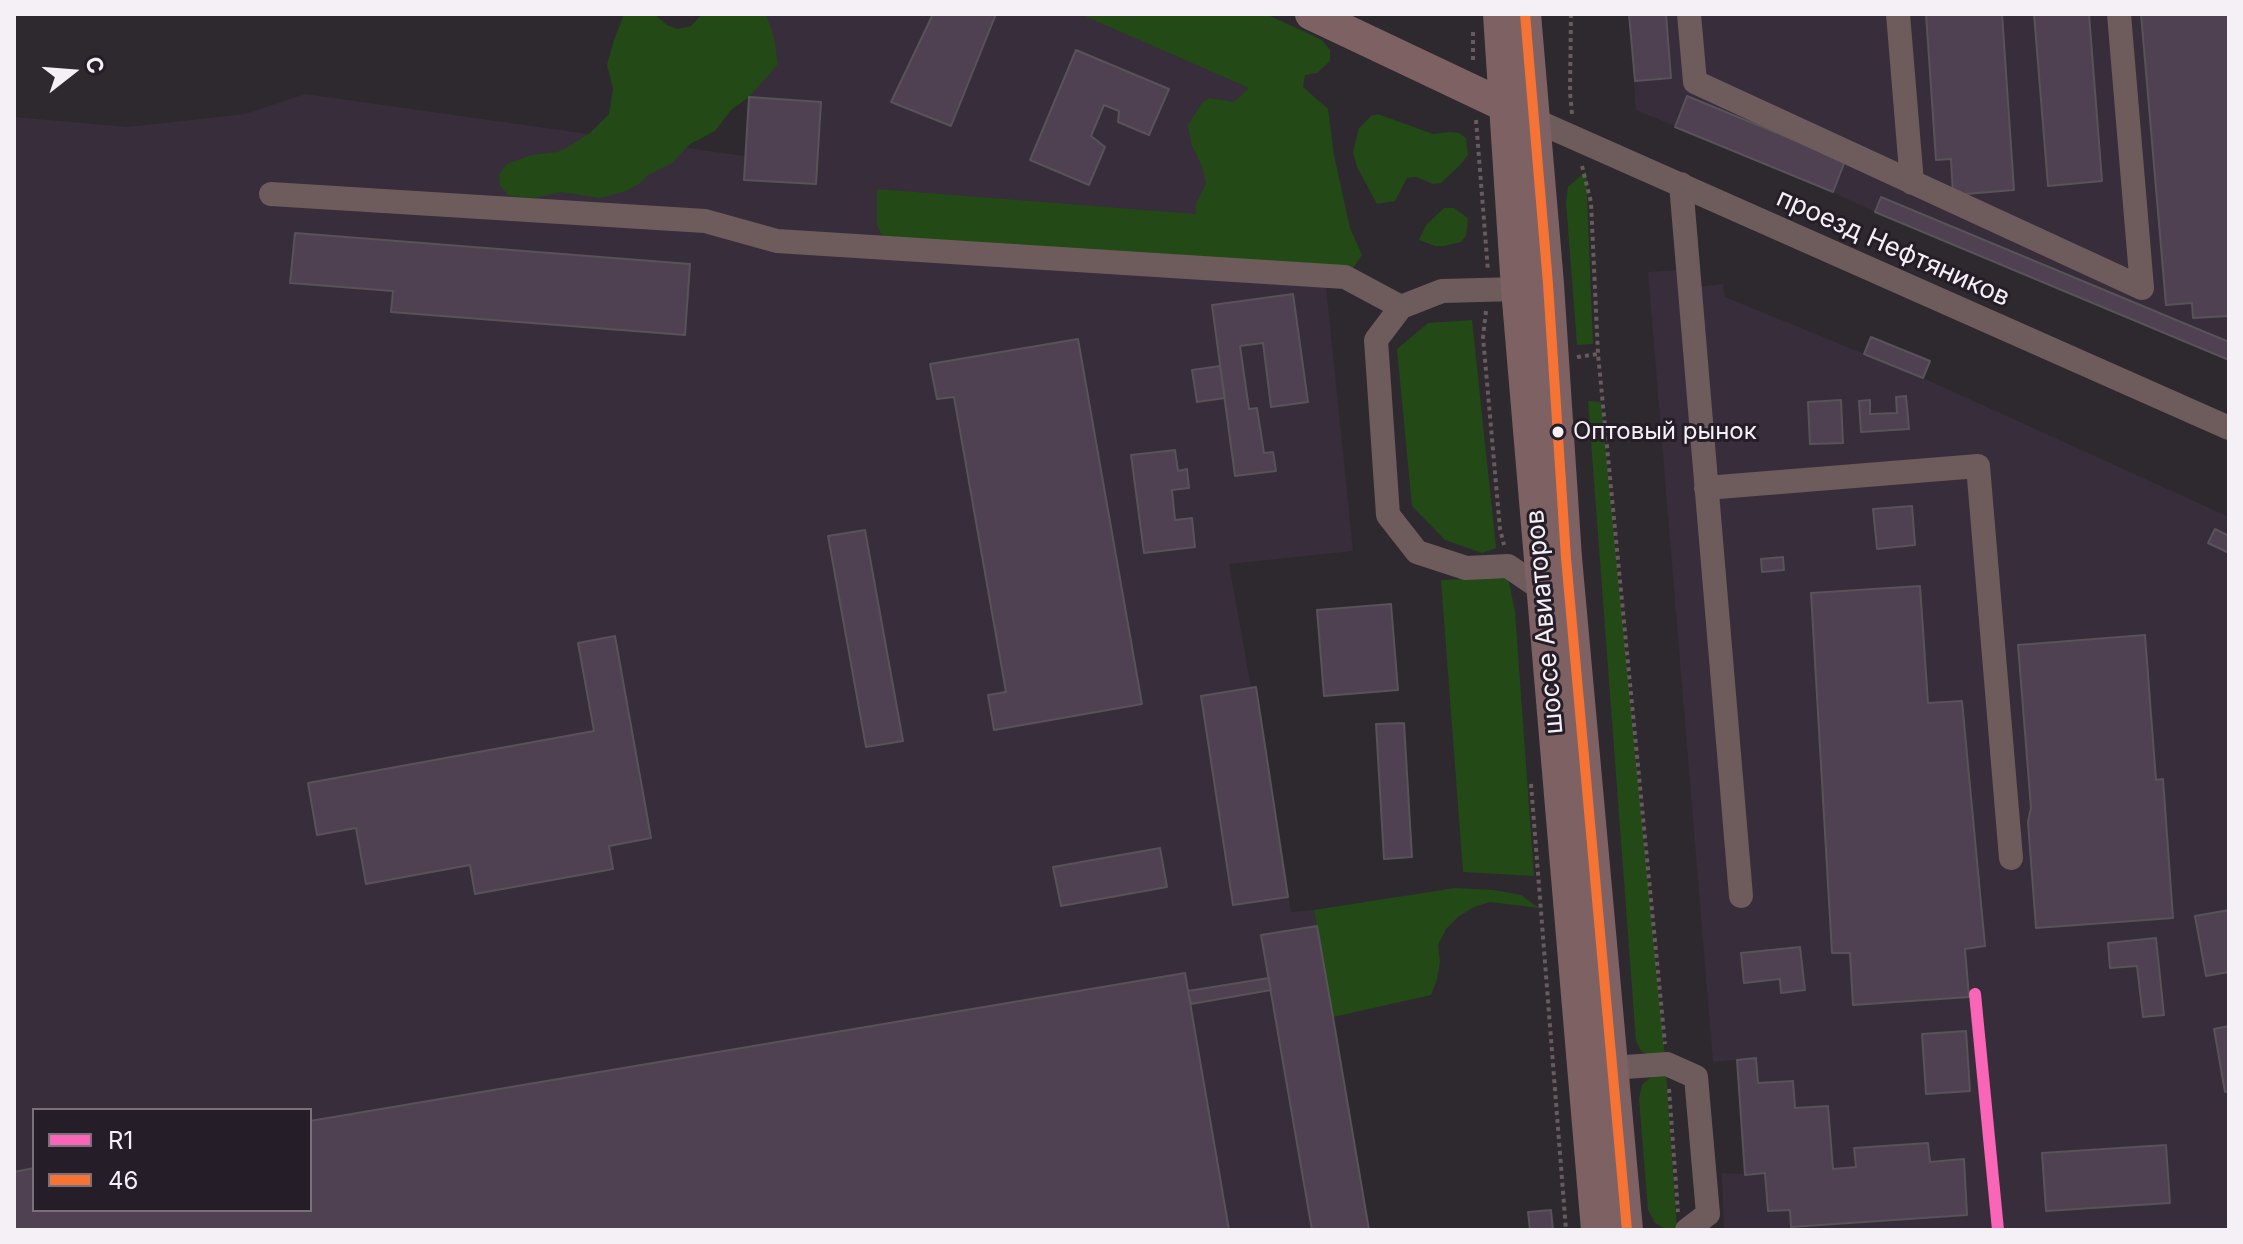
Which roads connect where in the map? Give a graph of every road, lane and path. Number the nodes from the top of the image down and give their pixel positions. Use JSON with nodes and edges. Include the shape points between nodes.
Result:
{"nodes":[{"id":1,"x":1311,"y":14,"type":"edge"},
{"id":2,"x":1525,"y":14,"type":"edge"},
{"id":3,"x":1571,"y":14,"type":"edge"},
{"id":4,"x":1689,"y":14,"type":"edge"},
{"id":5,"x":1898,"y":14,"type":"edge"},
{"id":6,"x":2119,"y":14,"type":"edge"},
{"id":7,"x":1486,"y":20,"type":"edge"},
{"id":8,"x":1473,"y":91,"type":"junction"},
{"id":9,"x":1504,"y":105,"type":"junction"},
{"id":10,"x":1534,"y":120,"type":"junction"},
{"id":11,"x":1575,"y":138,"type":"junction"},
{"id":12,"x":1912,"y":183,"type":"junction"},
{"id":13,"x":1681,"y":184,"type":"junction"},
{"id":14,"x":271,"y":194,"type":"dead end"},
{"id":15,"x":1503,"y":289,"type":"junction"},
{"id":16,"x":1401,"y":307,"type":"junction"},
{"id":17,"x":1598,"y":354,"type":"junction"},
{"id":18,"x":1574,"y":357,"type":"dead end"},
{"id":19,"x":2229,"y":428,"type":"edge"},
{"id":20,"x":1706,"y":488,"type":"junction"},
{"id":21,"x":1508,"y":566,"type":"junction"},
{"id":22,"x":1543,"y":590,"type":"junction"},
{"id":23,"x":1531,"y":779,"type":"dead end"},
{"id":24,"x":2011,"y":858,"type":"dead end"},
{"id":25,"x":1741,"y":896,"type":"dead end"},
{"id":26,"x":1667,"y":1064,"type":"junction"},
{"id":27,"x":1612,"y":1068,"type":"junction"},
{"id":28,"x":1683,"y":1222,"type":"edge"},
{"id":29,"x":1566,"y":1230,"type":"edge"},
{"id":30,"x":1597,"y":1230,"type":"edge"},
{"id":31,"x":1627,"y":1230,"type":"edge"}],
"edges":[{"from":1,"to":8,"type":"main road"},
{"from":2,"to":10,"type":"main road","name":"шоссе Авиаторов"},
{"from":3,"to":11,"type":"path"},
{"from":4,"to":12,"type":"street","via":[[1695,82]]},
{"from":5,"to":12,"type":"street"},
{"from":6,"to":12,"type":"street","via":[[2142,288]]},
{"from":7,"to":8,"type":"path"},
{"from":7,"to":9,"type":"main road","name":"шоссе Авиаторов"},
{"from":8,"to":9,"type":"main road"},
{"from":8,"to":15,"type":"path"},
{"from":9,"to":10,"type":"main road"},
{"from":9,"to":15,"type":"main road","name":"шоссе Авиаторов"},
{"from":10,"to":11,"type":"street","name":"проезд Нефтяников"},
{"from":10,"to":27,"type":"main road","name":"шоссе Авиаторов","via":[[1566,558]]},
{"from":11,"to":13,"type":"street","name":"проезд Нефтяников"},
{"from":11,"to":17,"type":"path","via":[[1591,202]]},
{"from":13,"to":19,"type":"street","name":"проезд Нефтяников"},
{"from":13,"to":20,"type":"street"},
{"from":14,"to":16,"type":"street","via":[[705,221],[777,241],[1345,277]]},
{"from":15,"to":16,"type":"street","via":[[1442,291]]},
{"from":15,"to":21,"type":"path","via":[[1483,337]]},
{"from":15,"to":22,"type":"main road","name":"шоссе Авиаторов"},
{"from":16,"to":21,"type":"street","via":[[1376,340],[1388,515],[1417,552],[1466,568]]},
{"from":17,"to":18,"type":"path"},
{"from":17,"to":26,"type":"path"},
{"from":20,"to":24,"type":"street","via":[[1978,466]]},
{"from":20,"to":25,"type":"street"},
{"from":21,"to":22,"type":"street"},
{"from":22,"to":30,"type":"main road","name":"шоссе Авиаторов"},
{"from":23,"to":29,"type":"path"},
{"from":26,"to":27,"type":"street"},
{"from":26,"to":28,"type":"path"},
{"from":26,"to":28,"type":"street","via":[[1696,1077],[1708,1214]]},
{"from":27,"to":31,"type":"main road","name":"шоссе Авиаторов"}]}
